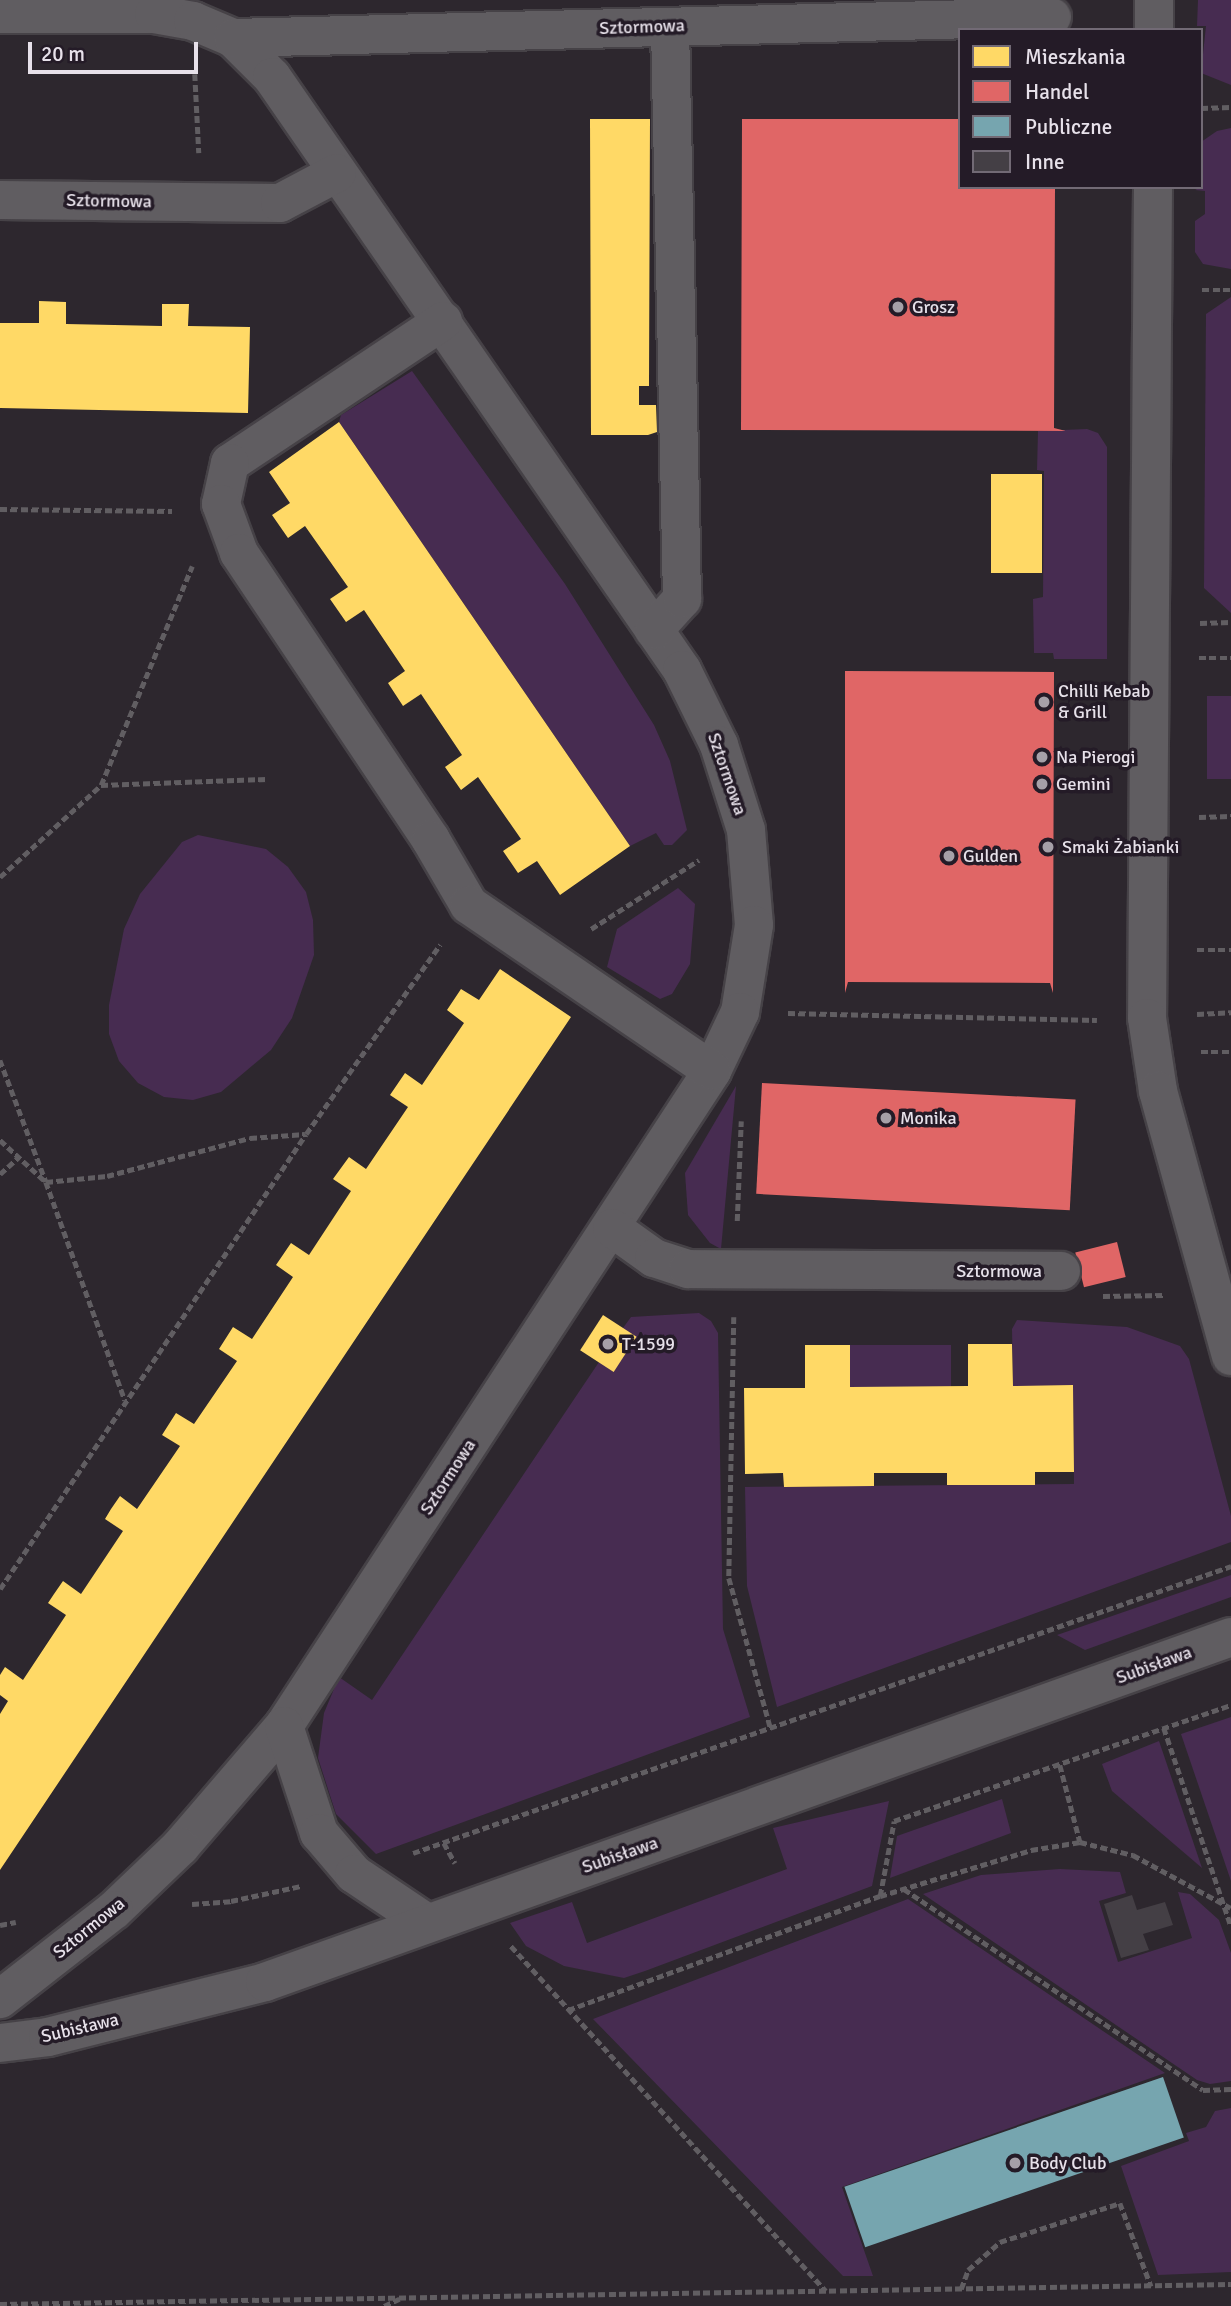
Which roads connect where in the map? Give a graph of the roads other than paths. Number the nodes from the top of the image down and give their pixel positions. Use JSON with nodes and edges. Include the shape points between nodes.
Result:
{"nodes":[{"id":1,"x":1154,"y":0,"type":"edge"},
{"id":2,"x":0,"y":14,"type":"edge"},
{"id":3,"x":1052,"y":17,"type":"dead end"},
{"id":4,"x":670,"y":27,"type":"junction"},
{"id":5,"x":1154,"y":28,"type":"edge"},
{"id":6,"x":233,"y":38,"type":"junction"},
{"id":7,"x":337,"y":173,"type":"junction"},
{"id":8,"x":1153,"y":189,"type":"edge"},
{"id":9,"x":0,"y":200,"type":"edge"},
{"id":10,"x":443,"y":321,"type":"junction"},
{"id":11,"x":653,"y":630,"type":"junction"},
{"id":12,"x":712,"y":1071,"type":"junction"},
{"id":13,"x":612,"y":1228,"type":"junction"},
{"id":14,"x":1061,"y":1271,"type":"dead end"},
{"id":15,"x":1231,"y":1356,"type":"edge"},
{"id":16,"x":1231,"y":1637,"type":"edge"},
{"id":17,"x":284,"y":1726,"type":"junction"},
{"id":18,"x":427,"y":1923,"type":"junction"},
{"id":19,"x":0,"y":1999,"type":"edge"},
{"id":20,"x":0,"y":2043,"type":"edge"}],
"edges":[{"from":1,"to":5,"type":"street"},
{"from":2,"to":6,"type":"street","name":"Sztormowa","via":[[154,14],[193,21]]},
{"from":3,"to":4,"type":"street","name":"Sztormowa"},
{"from":4,"to":6,"type":"street","name":"Sztormowa"},
{"from":4,"to":11,"type":"street","via":[[682,599]]},
{"from":6,"to":7,"type":"street","name":"Sztormowa","via":[[272,77]]},
{"from":7,"to":9,"type":"street","name":"Sztormowa","via":[[280,203]]},
{"from":7,"to":10,"type":"street","name":"Sztormowa"},
{"from":8,"to":15,"type":"street","via":[[1147,1017],[1158,1091]]},
{"from":10,"to":11,"type":"street","name":"Sztormowa"},
{"from":10,"to":12,"type":"street","via":[[230,463],[221,504],[239,553],[431,840],[469,905]]},
{"from":11,"to":12,"type":"street","name":"Sztormowa","via":[[682,670],[719,745],[746,830],[754,925],[740,1012]]},
{"from":12,"to":13,"type":"street","name":"Sztormowa"},
{"from":13,"to":14,"type":"street","name":"Sztormowa","via":[[654,1258],[688,1269]]},
{"from":13,"to":17,"type":"street","name":"Sztormowa"},
{"from":16,"to":18,"type":"street","name":"Subisława"},
{"from":17,"to":18,"type":"street","via":[[319,1833],[354,1874]]},
{"from":17,"to":19,"type":"street","name":"Sztormowa","via":[[180,1847],[114,1910]]},
{"from":18,"to":20,"type":"street","name":"Subisława","via":[[265,1982],[48,2037]]}]}
